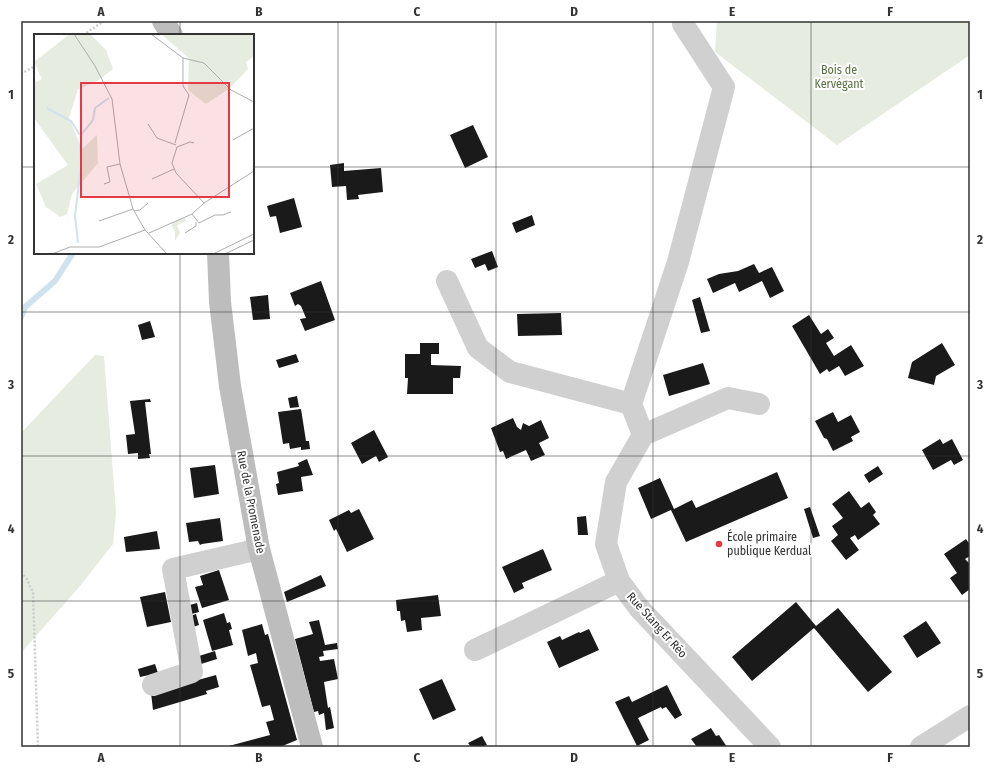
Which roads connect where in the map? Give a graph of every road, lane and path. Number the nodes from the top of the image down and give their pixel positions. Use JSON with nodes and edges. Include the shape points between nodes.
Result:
{"nodes":[{"id":1,"x":104,"y":21,"type":"edge"},
{"id":2,"x":163,"y":21,"type":"edge"},
{"id":3,"x":683,"y":21,"type":"edge"},
{"id":4,"x":84,"y":34,"type":"edge"},
{"id":5,"x":171,"y":34,"type":"edge"},
{"id":6,"x":34,"y":67,"type":"edge"},
{"id":7,"x":21,"y":74,"type":"edge"},
{"id":8,"x":218,"y":254,"type":"edge"},
{"id":9,"x":447,"y":281,"type":"dead end"},
{"id":10,"x":631,"y":404,"type":"junction"},
{"id":11,"x":759,"y":404,"type":"dead end"},
{"id":12,"x":643,"y":435,"type":"junction"},
{"id":13,"x":259,"y":549,"type":"junction"},
{"id":14,"x":21,"y":572,"type":"edge"},
{"id":15,"x":619,"y":581,"type":"junction"},
{"id":16,"x":475,"y":650,"type":"dead end"},
{"id":17,"x":153,"y":685,"type":"dead end"},
{"id":18,"x":970,"y":716,"type":"edge"},
{"id":19,"x":38,"y":747,"type":"edge"},
{"id":20,"x":312,"y":747,"type":"edge"},
{"id":21,"x":770,"y":747,"type":"edge"},
{"id":22,"x":921,"y":747,"type":"edge"}],
"edges":[{"from":1,"to":4,"type":"path"},
{"from":2,"to":5,"type":"street"},
{"from":3,"to":10,"type":"street","via":[[724,86],[678,262]]},
{"from":6,"to":7,"type":"path"},
{"from":8,"to":13,"type":"street","name":"Rue de la Promenade","via":[[220,302],[230,386]]},
{"from":9,"to":10,"type":"street","via":[[478,348],[510,372]]},
{"from":10,"to":12,"type":"street"},
{"from":11,"to":12,"type":"street","via":[[728,398]]},
{"from":12,"to":15,"type":"street","name":"Rue Stang Er Réo","via":[[616,482],[606,544]]},
{"from":13,"to":17,"type":"street","via":[[173,569],[192,672]]},
{"from":13,"to":20,"type":"street","name":"Rue de la Promenade"},
{"from":14,"to":19,"type":"path","via":[[33,593]]},
{"from":15,"to":16,"type":"street"},
{"from":15,"to":21,"type":"street","name":"Rue Stang Er Réo","via":[[639,608]]},
{"from":18,"to":22,"type":"street"}]}
